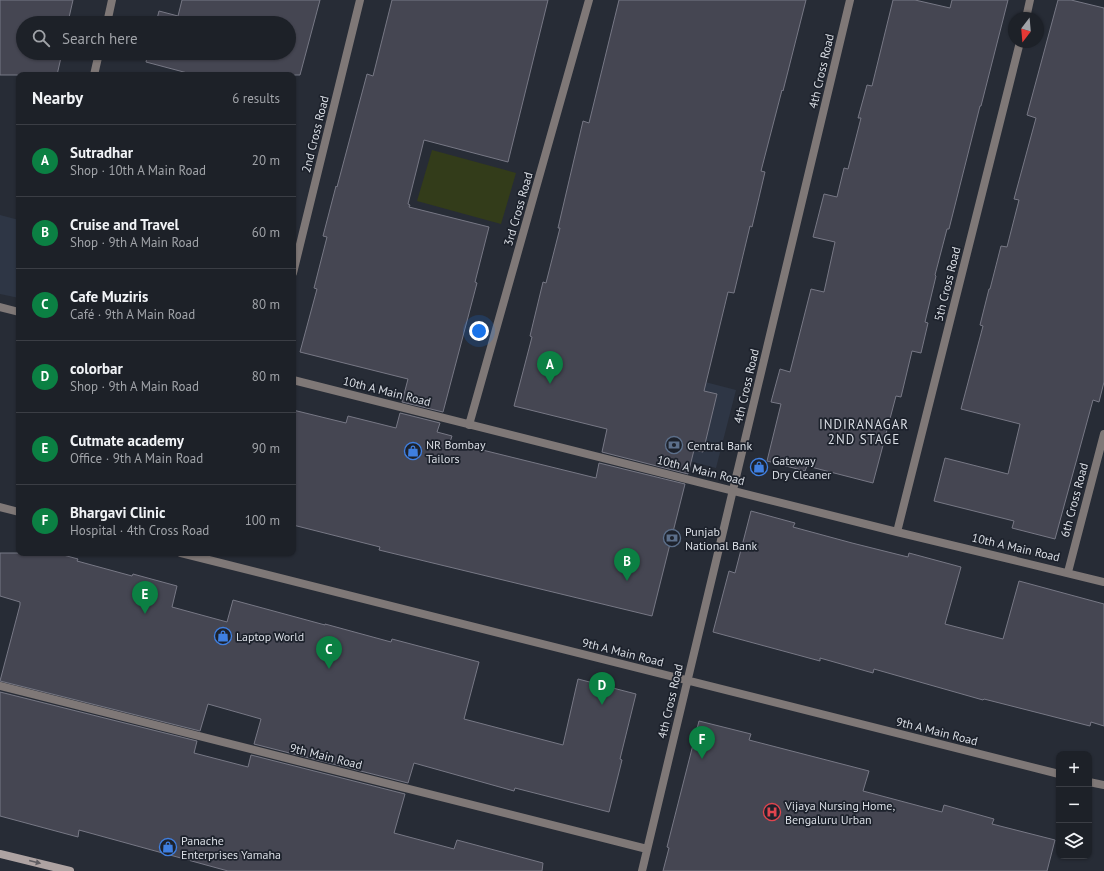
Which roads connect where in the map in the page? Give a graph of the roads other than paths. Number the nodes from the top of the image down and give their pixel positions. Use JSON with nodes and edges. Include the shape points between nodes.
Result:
{"nodes":[{"id":1,"x":112,"y":0,"type":"edge"},
{"id":2,"x":360,"y":0,"type":"edge"},
{"id":3,"x":589,"y":0,"type":"edge"},
{"id":4,"x":850,"y":0,"type":"edge"},
{"id":5,"x":1030,"y":0,"type":"edge"},
{"id":6,"x":1027,"y":12,"type":"edge"},
{"id":7,"x":109,"y":16,"type":"edge"},
{"id":8,"x":1018,"y":48,"type":"edge"},
{"id":9,"x":97,"y":60,"type":"edge"},
{"id":10,"x":95,"y":72,"type":"edge"},
{"id":11,"x":296,"y":261,"type":"edge"},
{"id":12,"x":0,"y":307,"type":"edge"},
{"id":13,"x":16,"y":311,"type":"edge"},
{"id":14,"x":296,"y":381,"type":"edge"},
{"id":15,"x":469,"y":425,"type":"junction"},
{"id":16,"x":1104,"y":434,"type":"edge"},
{"id":17,"x":733,"y":490,"type":"junction"},
{"id":18,"x":0,"y":508,"type":"edge"},
{"id":19,"x":16,"y":511,"type":"edge"},
{"id":20,"x":897,"y":532,"type":"junction"},
{"id":21,"x":193,"y":556,"type":"edge"},
{"id":22,"x":1068,"y":572,"type":"junction"},
{"id":23,"x":1104,"y":582,"type":"edge"},
{"id":24,"x":687,"y":680,"type":"junction"},
{"id":25,"x":0,"y":686,"type":"edge"},
{"id":26,"x":1056,"y":773,"type":"edge"},
{"id":27,"x":1092,"y":783,"type":"edge"},
{"id":28,"x":1104,"y":785,"type":"edge"},
{"id":29,"x":647,"y":849,"type":"junction"},
{"id":30,"x":0,"y":854,"type":"edge"},
{"id":31,"x":70,"y":871,"type":"edge"},
{"id":32,"x":642,"y":871,"type":"edge"}],
"edges":[{"from":1,"to":7,"type":"street"},
{"from":2,"to":11,"type":"street","name":"2nd Cross Road"},
{"from":3,"to":15,"type":"street","name":"3rd Cross Road"},
{"from":4,"to":17,"type":"street","name":"4th Cross Road"},
{"from":5,"to":6,"type":"street"},
{"from":8,"to":20,"type":"street","name":"5th Cross Road"},
{"from":9,"to":10,"type":"street"},
{"from":12,"to":13,"type":"street"},
{"from":14,"to":15,"type":"street","name":"10th A Main Road"},
{"from":15,"to":17,"type":"street","name":"10th A Main Road"},
{"from":16,"to":22,"type":"street","name":"6th Cross Road"},
{"from":17,"to":20,"type":"street","name":"10th A Main Road"},
{"from":17,"to":24,"type":"street","name":"4th Cross Road"},
{"from":18,"to":19,"type":"street"},
{"from":20,"to":22,"type":"street","name":"10th A Main Road"},
{"from":21,"to":24,"type":"street","name":"9th A Main Road"},
{"from":22,"to":23,"type":"street","name":"10th A Main Road"},
{"from":24,"to":26,"type":"street","name":"9th A Main Road"},
{"from":24,"to":29,"type":"street","name":"4th Cross Road"},
{"from":25,"to":29,"type":"street","name":"9th Main Road"},
{"from":27,"to":28,"type":"street"},
{"from":29,"to":32,"type":"street","name":"4th Cross Road"},
{"from":30,"to":31,"type":"main road","one_way":true}]}
